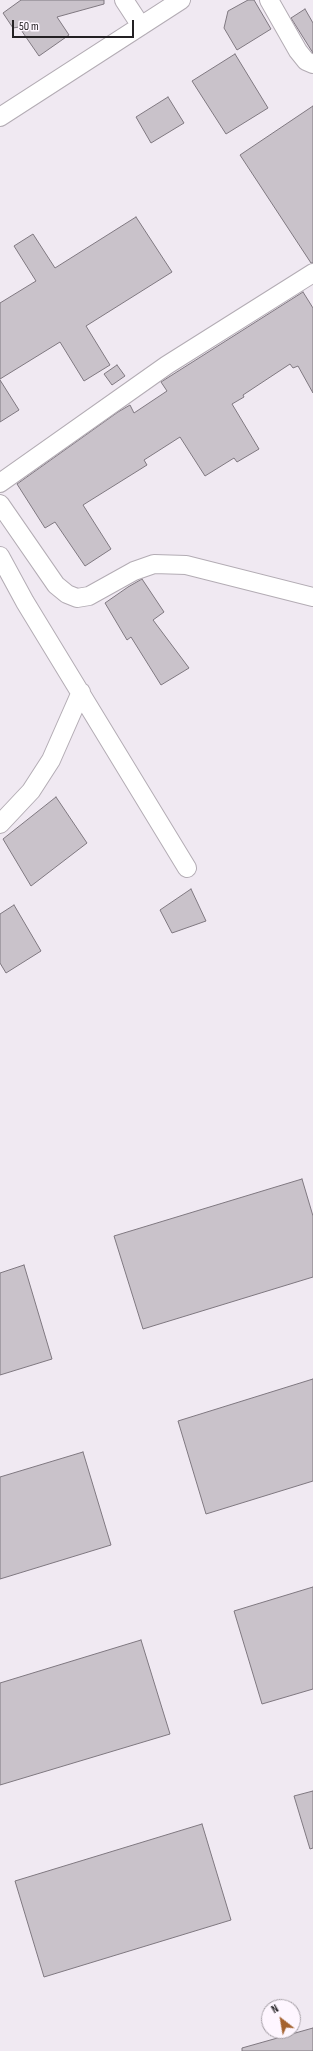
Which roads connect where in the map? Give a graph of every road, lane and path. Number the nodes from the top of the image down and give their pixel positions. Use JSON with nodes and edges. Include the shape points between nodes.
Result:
{"nodes":[{"id":1,"x":124,"y":0,"type":"edge"},
{"id":2,"x":181,"y":0,"type":"edge"},
{"id":3,"x":269,"y":0,"type":"edge"},
{"id":4,"x":141,"y":26,"type":"junction"},
{"id":5,"x":313,"y":64,"type":"edge"},
{"id":6,"x":0,"y":117,"type":"edge"},
{"id":7,"x":313,"y":274,"type":"edge"},
{"id":8,"x":0,"y":483,"type":"edge"},
{"id":9,"x":0,"y":504,"type":"edge"},
{"id":10,"x":0,"y":556,"type":"edge"},
{"id":11,"x":313,"y":597,"type":"edge"},
{"id":12,"x":81,"y":692,"type":"junction"},
{"id":13,"x":0,"y":824,"type":"edge"},
{"id":14,"x":187,"y":868,"type":"dead end"}],
"edges":[{"from":1,"to":4,"type":"street"},
{"from":2,"to":4,"type":"street"},
{"from":3,"to":5,"type":"street","via":[[298,51],[306,61]]},
{"from":4,"to":6,"type":"street"},
{"from":7,"to":8,"type":"street","via":[[168,365]]},
{"from":9,"to":11,"type":"street","via":[[56,585],[66,594],[77,598],[89,596],[134,570],[154,564],[186,565]]},
{"from":10,"to":12,"type":"street","via":[[25,602]]},
{"from":12,"to":13,"type":"street","via":[[51,760],[32,791]]},
{"from":12,"to":14,"type":"street"}]}
